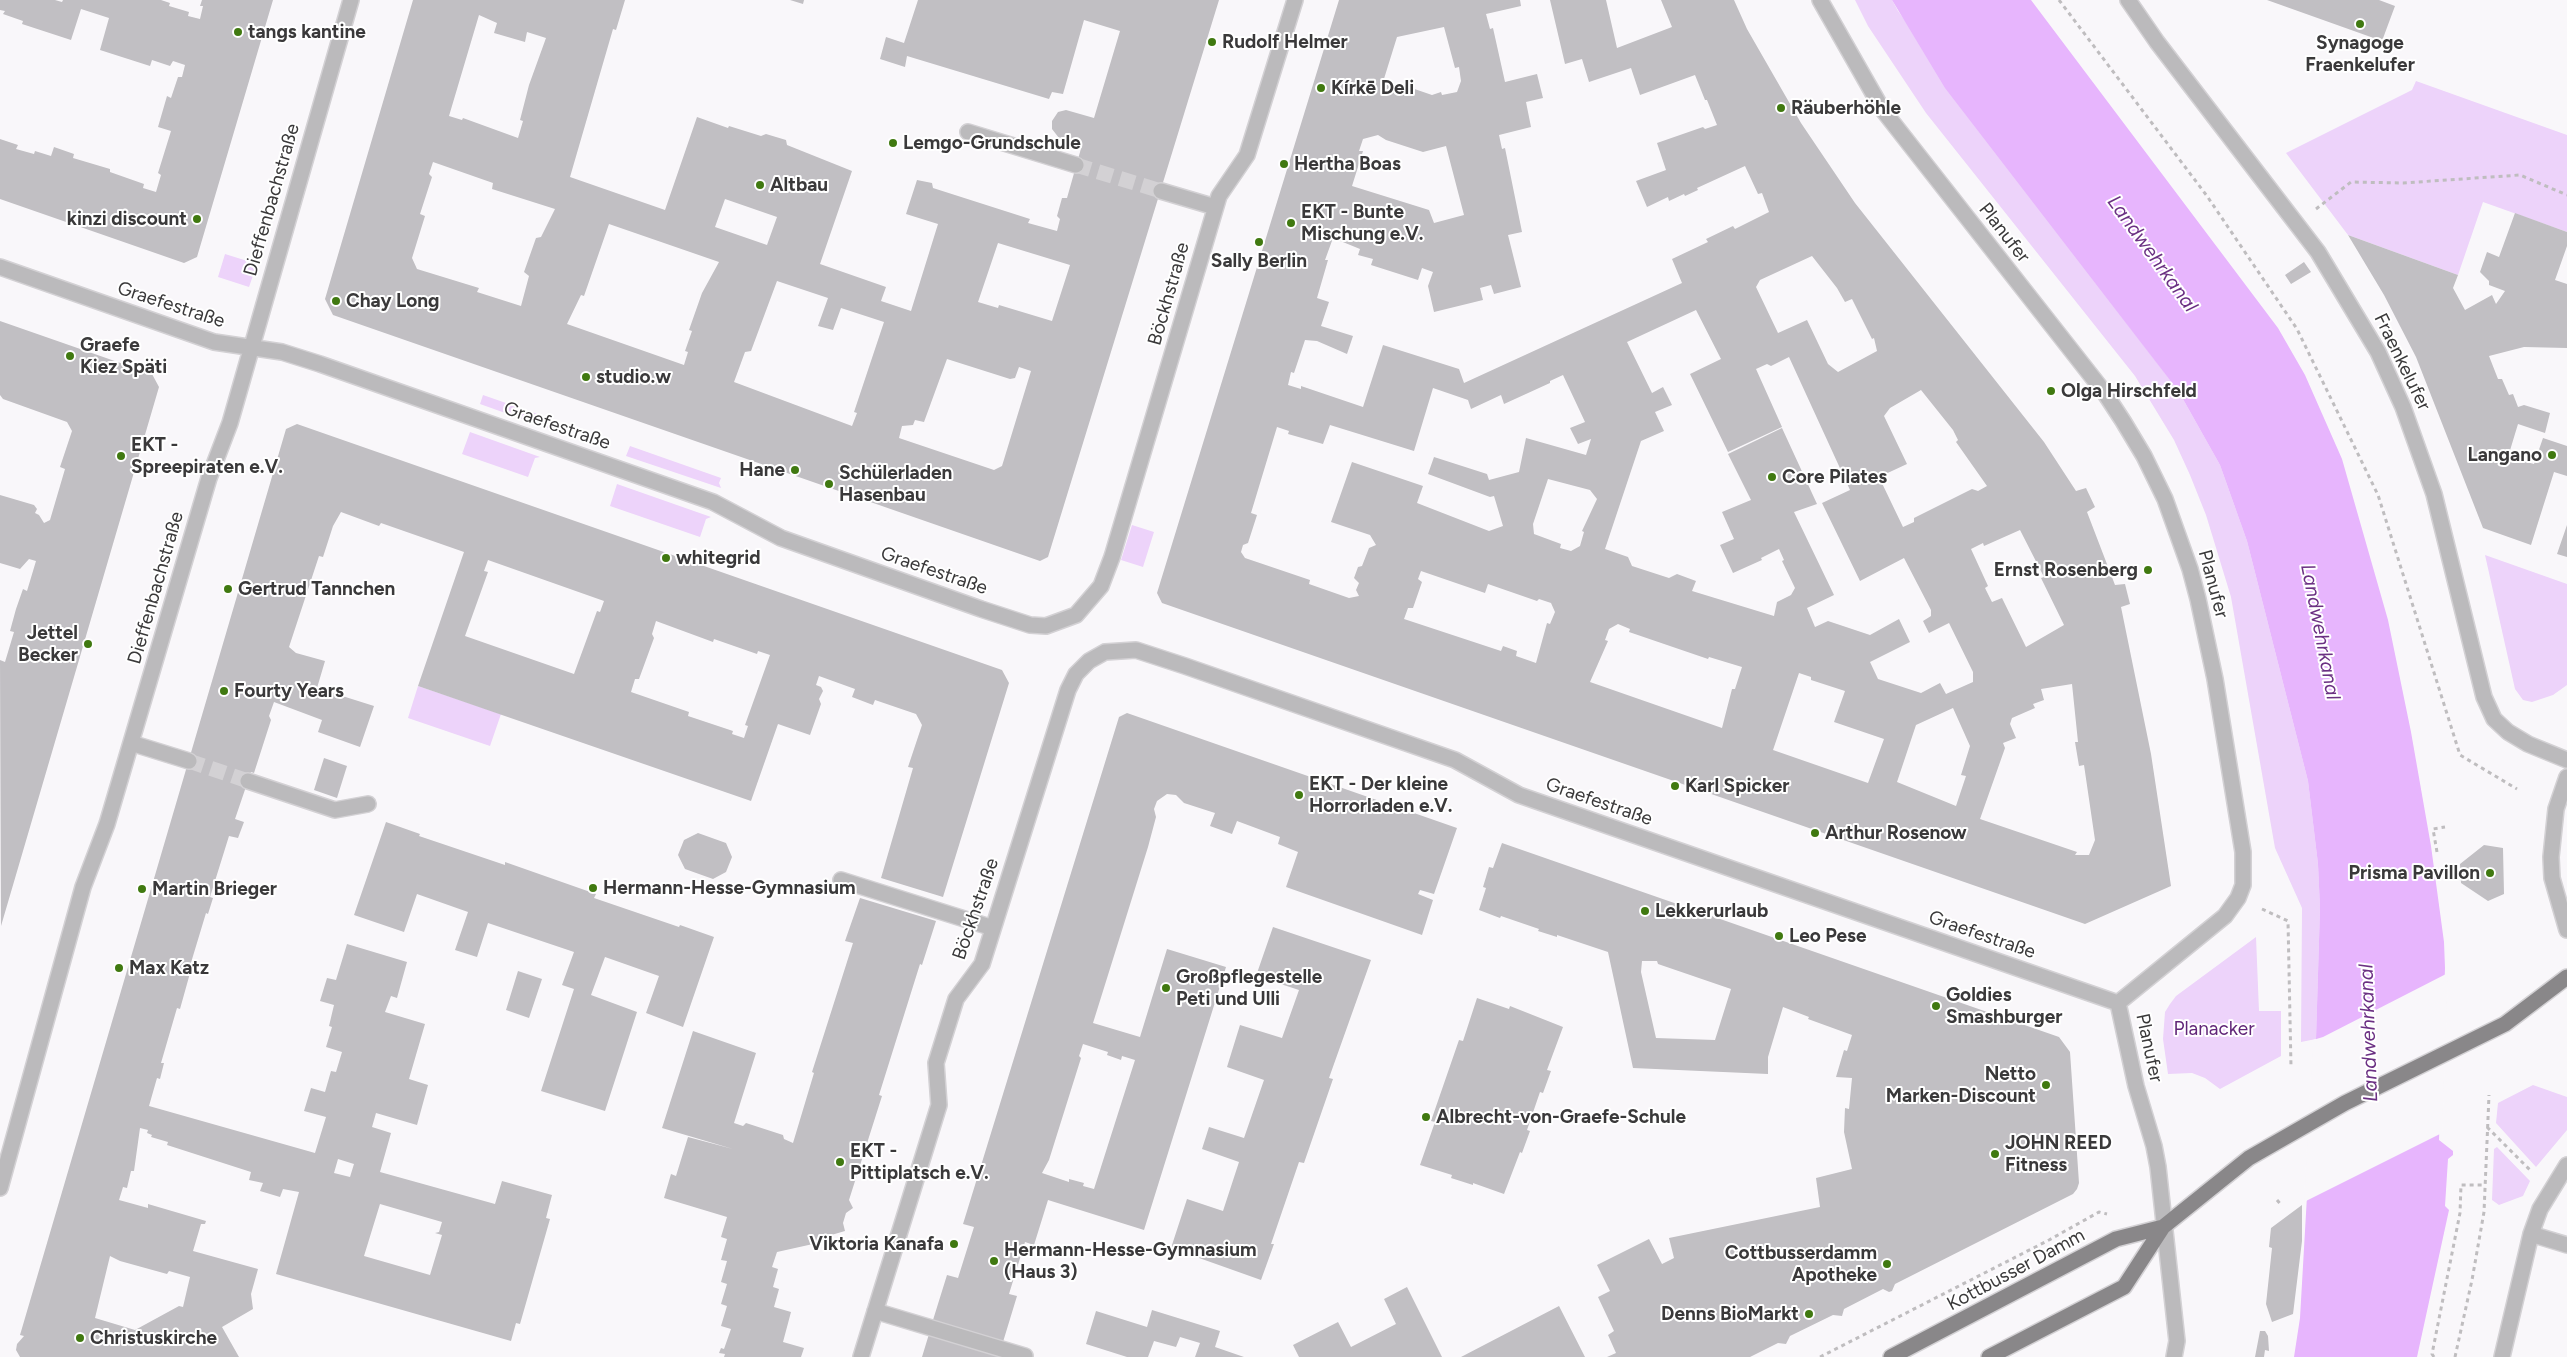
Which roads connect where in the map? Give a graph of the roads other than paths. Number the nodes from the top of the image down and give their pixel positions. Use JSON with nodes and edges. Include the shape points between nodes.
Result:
{"nodes":[{"id":1,"x":351,"y":0,"type":"edge"},
{"id":2,"x":1295,"y":0,"type":"edge"},
{"id":3,"x":1820,"y":0,"type":"edge"},
{"id":4,"x":2128,"y":0,"type":"edge"},
{"id":5,"x":968,"y":132,"type":"dead end"},
{"id":6,"x":1076,"y":165,"type":"tunnel mouth"},
{"id":7,"x":1160,"y":190,"type":"tunnel mouth"},
{"id":8,"x":1215,"y":207,"type":"junction"},
{"id":9,"x":0,"y":267,"type":"edge"},
{"id":10,"x":252,"y":348,"type":"junction"},
{"id":11,"x":1089,"y":602,"type":"joint"},
{"id":12,"x":1076,"y":674,"type":"joint"},
{"id":13,"x":131,"y":743,"type":"junction"},
{"id":14,"x":2567,"y":760,"type":"edge"},
{"id":15,"x":189,"y":762,"type":"tunnel mouth"},
{"id":16,"x":2567,"y":777,"type":"edge"},
{"id":17,"x":248,"y":781,"type":"tunnel mouth"},
{"id":18,"x":368,"y":804,"type":"dead end"},
{"id":19,"x":841,"y":880,"type":"dead end"},
{"id":20,"x":994,"y":928,"type":"junction"},
{"id":21,"x":2567,"y":930,"type":"edge"},
{"id":22,"x":2567,"y":977,"type":"edge"},
{"id":23,"x":2118,"y":1003,"type":"junction"},
{"id":24,"x":2567,"y":1165,"type":"edge"},
{"id":25,"x":0,"y":1188,"type":"edge"},
{"id":26,"x":2164,"y":1227,"type":"junction"},
{"id":27,"x":2531,"y":1234,"type":"junction"},
{"id":28,"x":2567,"y":1246,"type":"edge"},
{"id":29,"x":875,"y":1311,"type":"junction"},
{"id":30,"x":1025,"y":1356,"type":"edge"},
{"id":31,"x":861,"y":1357,"type":"edge"},
{"id":32,"x":1891,"y":1357,"type":"edge"},
{"id":33,"x":1989,"y":1357,"type":"edge"},
{"id":34,"x":2174,"y":1357,"type":"edge"},
{"id":35,"x":2502,"y":1357,"type":"edge"}],
"edges":[{"from":1,"to":10,"type":"street","name":"Dieffenbachstraße"},
{"from":2,"to":8,"type":"street","name":"Böckhstraße","via":[[1247,155]]},
{"from":3,"to":23,"type":"street","name":"Planufer","via":[[1882,109],[2104,392],[2123,421],[2164,499],[2190,569],[2216,689],[2243,852],[2243,885],[2225,916]]},
{"from":4,"to":14,"type":"street","name":"Fraenkelufer","via":[[2297,222],[2347,297],[2378,352],[2403,407],[2434,494],[2484,697],[2494,719],[2528,744]]},
{"from":5,"to":6,"type":"street"},
{"from":7,"to":8,"type":"street"},
{"from":8,"to":11,"type":"street","name":"Böckhstraße","via":[[1112,557],[1101,586]]},
{"from":9,"to":10,"type":"street","name":"Graefestraße","via":[[214,342]]},
{"from":10,"to":11,"type":"street","name":"Graefestraße","via":[[282,352],[320,364],[713,502],[781,538],[1030,625],[1046,626],[1062,621],[1076,615]]},
{"from":10,"to":13,"type":"street","name":"Dieffenbachstraße","via":[[230,423],[209,478]]},
{"from":12,"to":20,"type":"street","name":"Böckhstraße","via":[[1058,720]]},
{"from":12,"to":23,"type":"street","name":"Graefestraße","via":[[1105,652],[1136,650],[1455,760],[1519,795]]},
{"from":13,"to":15,"type":"street"},
{"from":13,"to":25,"type":"street","name":"Dieffenbachstraße","via":[[107,824],[83,887]]},
{"from":16,"to":21,"type":"street","via":[[2556,810],[2550,857],[2552,878]]},
{"from":17,"to":18,"type":"street","via":[[334,810]]},
{"from":19,"to":20,"type":"street"},
{"from":20,"to":29,"type":"street","name":"Böckhstraße","via":[[982,964],[956,998],[936,1063],[938,1105]]},
{"from":22,"to":26,"type":"main road","name":"Kottbusser Damm","via":[[2505,1024],[2302,1126],[2249,1158]]},
{"from":23,"to":26,"type":"street","name":"Planufer","via":[[2136,1086],[2154,1146]]},
{"from":24,"to":27,"type":"street","via":[[2550,1190]]},
{"from":26,"to":32,"type":"main road","name":"Kottbusser Damm","via":[[2116,1239]]},
{"from":26,"to":33,"type":"main road","name":"Kottbusser Damm","via":[[2124,1287]]},
{"from":26,"to":34,"type":"street","name":"Planufer","via":[[2177,1341]]},
{"from":27,"to":28,"type":"street"},
{"from":27,"to":35,"type":"street"},
{"from":29,"to":30,"type":"street"},
{"from":29,"to":31,"type":"street","name":"Böckhstraße"}]}
